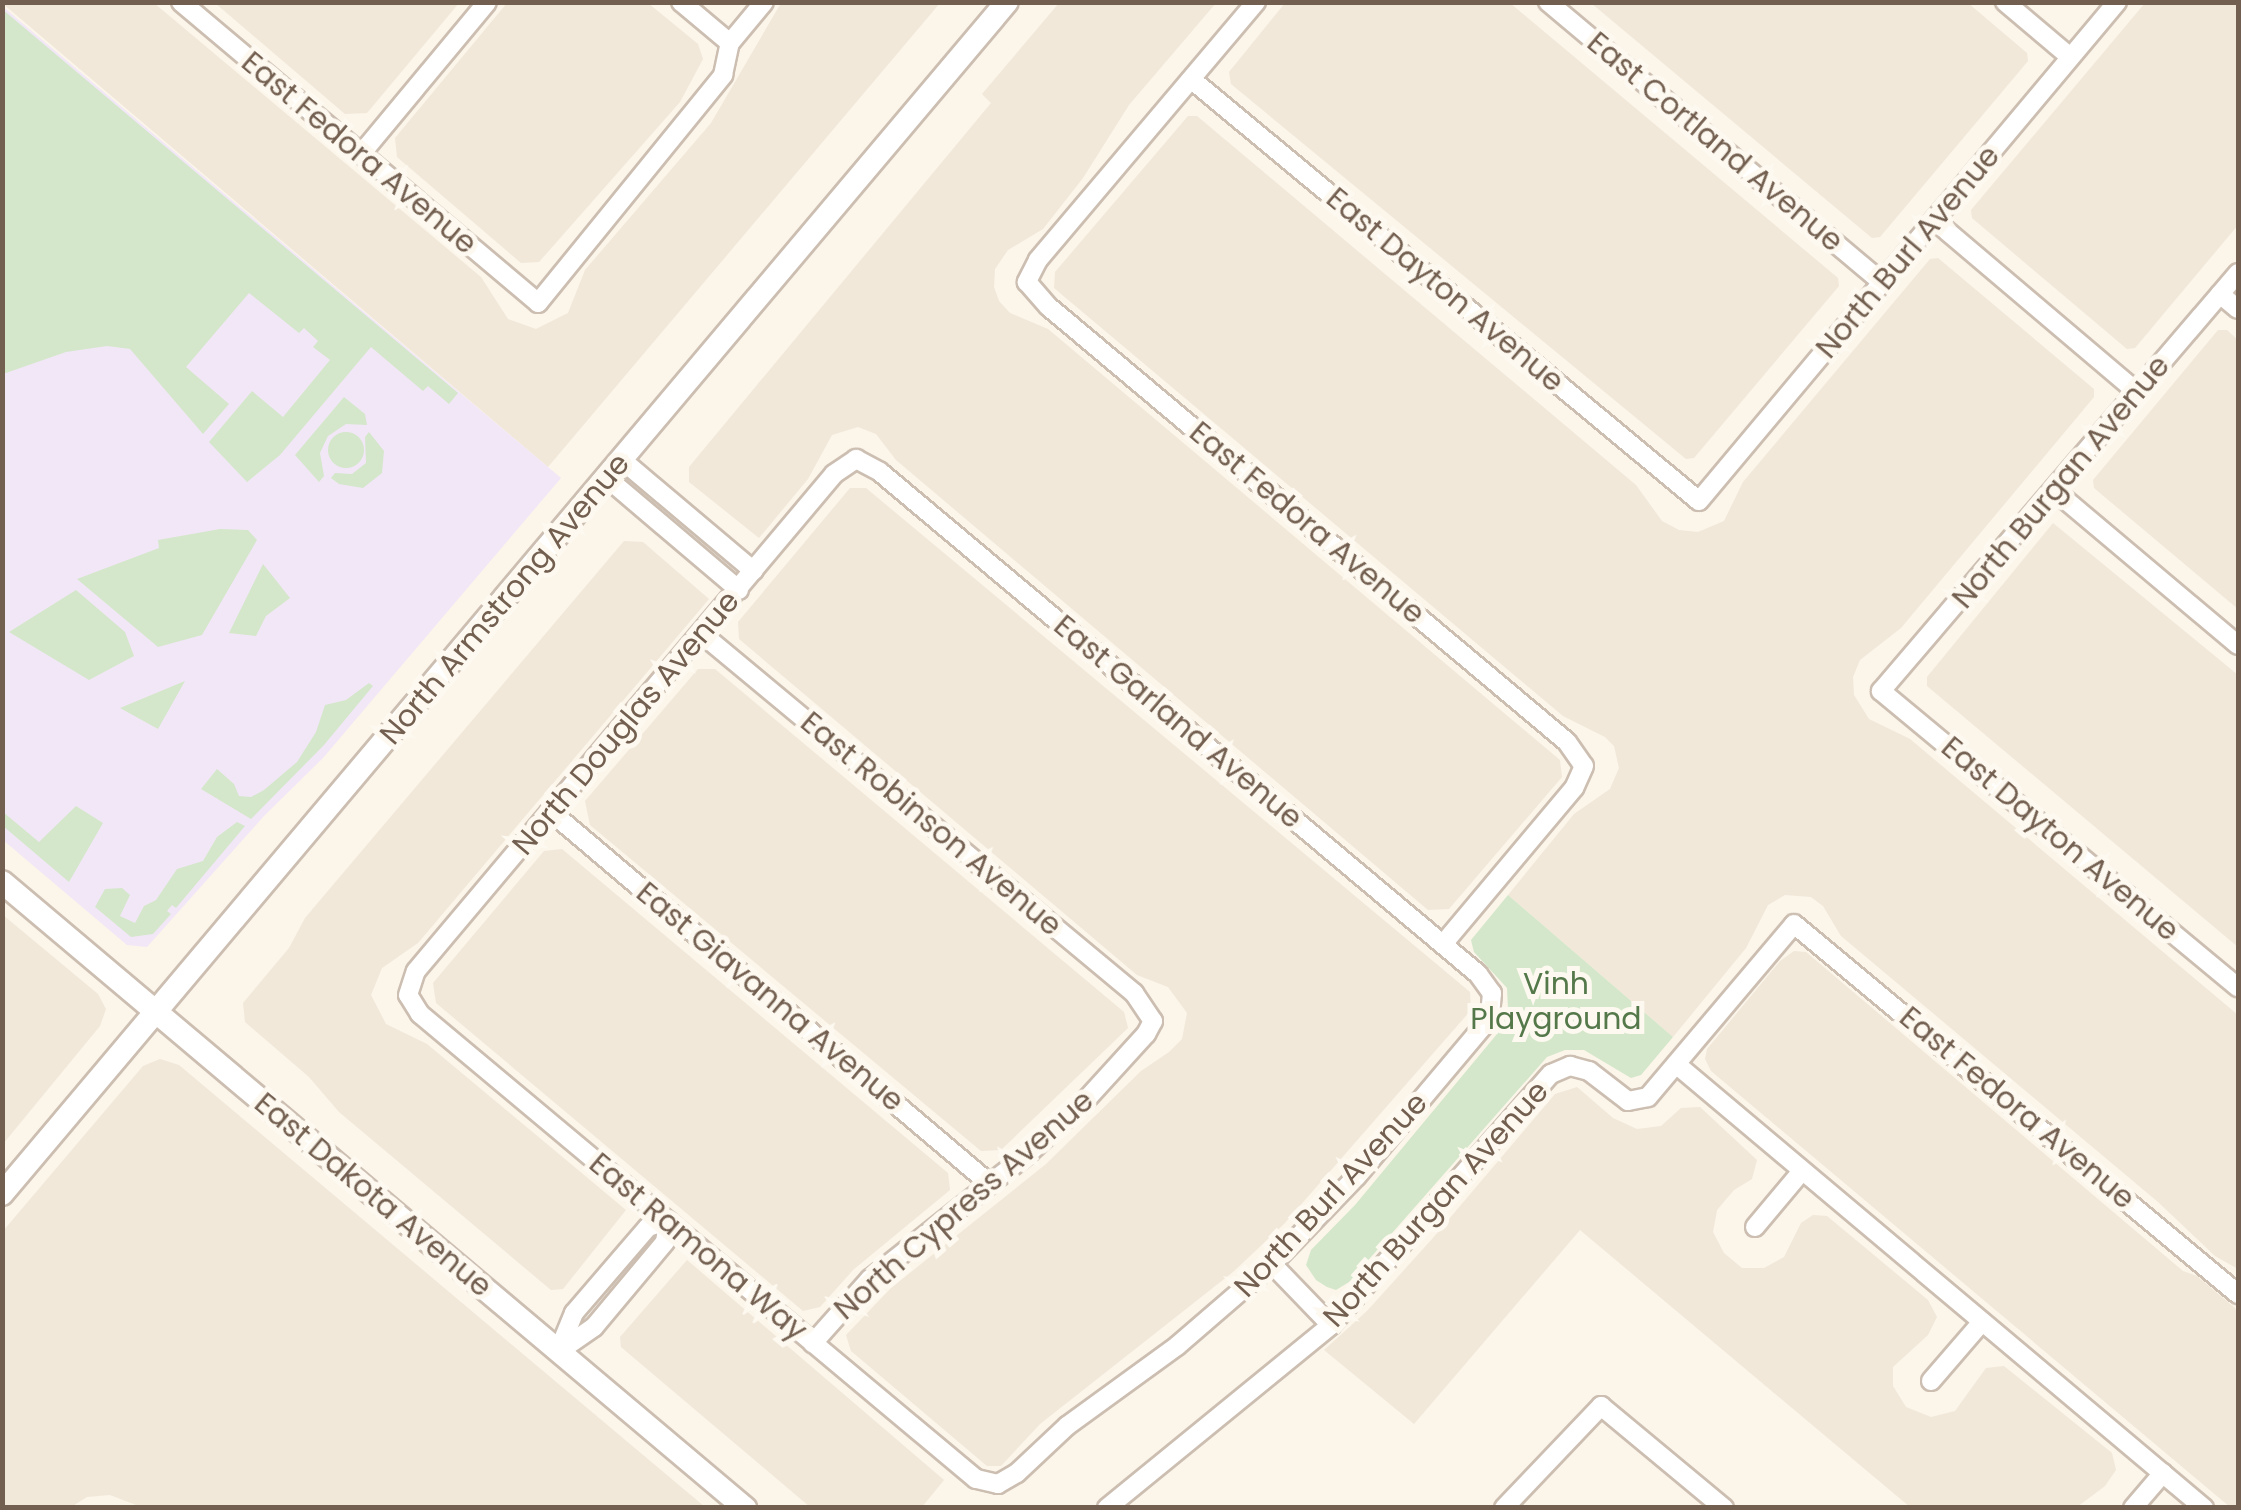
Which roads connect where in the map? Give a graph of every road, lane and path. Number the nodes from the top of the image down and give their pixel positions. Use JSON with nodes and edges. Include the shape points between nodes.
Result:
{"nodes":[{"id":1,"x":487,"y":2,"type":"edge"},
{"id":2,"x":681,"y":2,"type":"edge"},
{"id":3,"x":764,"y":2,"type":"edge"},
{"id":4,"x":1006,"y":2,"type":"edge"},
{"id":5,"x":1256,"y":2,"type":"edge"},
{"id":6,"x":1548,"y":2,"type":"edge"},
{"id":7,"x":2004,"y":2,"type":"edge"},
{"id":8,"x":2117,"y":2,"type":"edge"},
{"id":9,"x":183,"y":3,"type":"edge"},
{"id":10,"x":730,"y":43,"type":"junction"},
{"id":11,"x":2070,"y":58,"type":"junction"},
{"id":12,"x":1191,"y":78,"type":"junction"},
{"id":13,"x":361,"y":154,"type":"junction"},
{"id":14,"x":1934,"y":220,"type":"junction"},
{"id":15,"x":2238,"y":272,"type":"edge"},
{"id":16,"x":1882,"y":282,"type":"junction"},
{"id":17,"x":2220,"y":294,"type":"junction"},
{"id":18,"x":2238,"y":309,"type":"edge"},
{"id":19,"x":2138,"y":393,"type":"junction"},
{"id":20,"x":856,"y":460,"type":"joint"},
{"id":21,"x":615,"y":469,"type":"junction"},
{"id":22,"x":2055,"y":491,"type":"junction"},
{"id":23,"x":1698,"y":500,"type":"joint"},
{"id":24,"x":754,"y":572,"type":"junction"},
{"id":25,"x":739,"y":590,"type":"junction"},
{"id":26,"x":702,"y":634,"type":"junction"},
{"id":27,"x":2238,"y":645,"type":"edge"},
{"id":28,"x":1882,"y":691,"type":"joint"},
{"id":29,"x":550,"y":811,"type":"junction"},
{"id":30,"x":2,"y":882,"type":"edge"},
{"id":31,"x":1794,"y":924,"type":"joint"},
{"id":32,"x":1443,"y":944,"type":"junction"},
{"id":33,"x":2238,"y":988,"type":"edge"},
{"id":34,"x":1492,"y":993,"type":"joint"},
{"id":35,"x":408,"y":995,"type":"joint"},
{"id":36,"x":156,"y":1012,"type":"junction"},
{"id":37,"x":1153,"y":1021,"type":"joint"},
{"id":38,"x":1676,"y":1064,"type":"junction"},
{"id":39,"x":1802,"y":1171,"type":"junction"},
{"id":40,"x":990,"y":1184,"type":"junction"},
{"id":41,"x":2,"y":1194,"type":"edge"},
{"id":42,"x":668,"y":1221,"type":"junction"},
{"id":43,"x":1754,"y":1227,"type":"dead end"},
{"id":44,"x":1272,"y":1264,"type":"junction"},
{"id":45,"x":2238,"y":1294,"type":"edge"},
{"id":46,"x":1982,"y":1322,"type":"junction"},
{"id":47,"x":1331,"y":1324,"type":"junction"},
{"id":48,"x":813,"y":1343,"type":"junction"},
{"id":49,"x":558,"y":1352,"type":"junction"},
{"id":50,"x":1932,"y":1381,"type":"dead end"},
{"id":51,"x":2163,"y":1473,"type":"junction"},
{"id":52,"x":998,"y":1484,"type":"joint"},
{"id":53,"x":744,"y":1508,"type":"edge"},
{"id":54,"x":1106,"y":1508,"type":"edge"},
{"id":55,"x":1504,"y":1508,"type":"edge"},
{"id":56,"x":1724,"y":1508,"type":"edge"},
{"id":57,"x":2134,"y":1508,"type":"edge"},
{"id":58,"x":2204,"y":1508,"type":"edge"}],
"edges":[{"from":1,"to":13,"type":"street"},
{"from":2,"to":10,"type":"street"},
{"from":3,"to":10,"type":"street"},
{"from":4,"to":21,"type":"street","name":"North Armstrong Avenue"},
{"from":5,"to":12,"type":"street"},
{"from":6,"to":16,"type":"street","name":"East Cortland Avenue"},
{"from":7,"to":11,"type":"street"},
{"from":8,"to":11,"type":"street","name":"North Burl Avenue"},
{"from":9,"to":13,"type":"street","name":"East Fedora Avenue"},
{"from":10,"to":13,"type":"street","name":"East Fedora Avenue","via":[[723,75],[538,303]]},
{"from":11,"to":14,"type":"street","name":"North Burl Avenue"},
{"from":12,"to":23,"type":"street","name":"East Dayton Avenue"},
{"from":12,"to":32,"type":"street","name":"East Fedora Avenue","via":[[1038,260],[1028,282],[1049,307],[1568,742],[1584,766],[1574,788]]},
{"from":14,"to":16,"type":"street","name":"North Burl Avenue"},
{"from":14,"to":19,"type":"street"},
{"from":15,"to":17,"type":"street","name":"North Burgan Avenue"},
{"from":16,"to":23,"type":"street","name":"North Burl Avenue"},
{"from":17,"to":18,"type":"street"},
{"from":17,"to":19,"type":"street","name":"North Burgan Avenue"},
{"from":19,"to":22,"type":"street","name":"North Burgan Avenue"},
{"from":20,"to":24,"type":"street","name":"North Douglas Avenue","via":[[834,474]]},
{"from":20,"to":32,"type":"street","name":"East Garland Avenue","via":[[880,472]]},
{"from":21,"to":24,"type":"street"},
{"from":21,"to":25,"type":"street"},
{"from":21,"to":36,"type":"street","name":"North Armstrong Avenue"},
{"from":22,"to":27,"type":"street"},
{"from":22,"to":28,"type":"street","name":"North Burgan Avenue"},
{"from":24,"to":25,"type":"street","name":"North Douglas Avenue"},
{"from":25,"to":26,"type":"street","name":"North Douglas Avenue"},
{"from":26,"to":29,"type":"street","name":"North Douglas Avenue"},
{"from":26,"to":37,"type":"street","name":"East Robinson Avenue","via":[[1134,994]]},
{"from":28,"to":33,"type":"street","name":"East Dayton Avenue"},
{"from":29,"to":35,"type":"street","name":"North Douglas Avenue","via":[[416,971]]},
{"from":29,"to":40,"type":"street","name":"East Giavanna Avenue"},
{"from":30,"to":36,"type":"street","name":"East Dakota Avenue"},
{"from":31,"to":38,"type":"street","name":"North Burgan Avenue"},
{"from":31,"to":45,"type":"street","name":"East Fedora Avenue"},
{"from":32,"to":34,"type":"street","name":"East Garland Avenue"},
{"from":34,"to":44,"type":"street","name":"North Burl Avenue","via":[[1490,1018],[1356,1177]]},
{"from":35,"to":42,"type":"street","name":"East Ramona Way","via":[[420,1014]]},
{"from":36,"to":41,"type":"street","name":"North Armstrong Avenue"},
{"from":36,"to":49,"type":"street","name":"East Dakota Avenue"},
{"from":37,"to":40,"type":"street","name":"North Cypress Avenue","via":[[1084,1101]]},
{"from":38,"to":39,"type":"street"},
{"from":38,"to":47,"type":"street","name":"North Burgan Avenue","via":[[1648,1097],[1628,1101],[1589,1071],[1570,1066],[1552,1074]]},
{"from":39,"to":43,"type":"street"},
{"from":39,"to":46,"type":"street"},
{"from":40,"to":48,"type":"street","name":"North Cypress Avenue","via":[[870,1279]]},
{"from":42,"to":48,"type":"street","name":"East Ramona Way"},
{"from":42,"to":49,"type":"street","via":[[665,1242],[594,1327]]},
{"from":44,"to":47,"type":"street"},
{"from":44,"to":52,"type":"street","name":"North Burl Avenue"},
{"from":46,"to":50,"type":"street"},
{"from":46,"to":51,"type":"street"},
{"from":47,"to":54,"type":"street","name":"North Burgan Avenue"},
{"from":48,"to":52,"type":"street","name":"East Ramona Way","via":[[976,1479]]},
{"from":49,"to":53,"type":"street","name":"East Dakota Avenue"},
{"from":51,"to":57,"type":"street"},
{"from":51,"to":58,"type":"street"},
{"from":55,"to":56,"type":"street","via":[[1601,1406]]}]}
